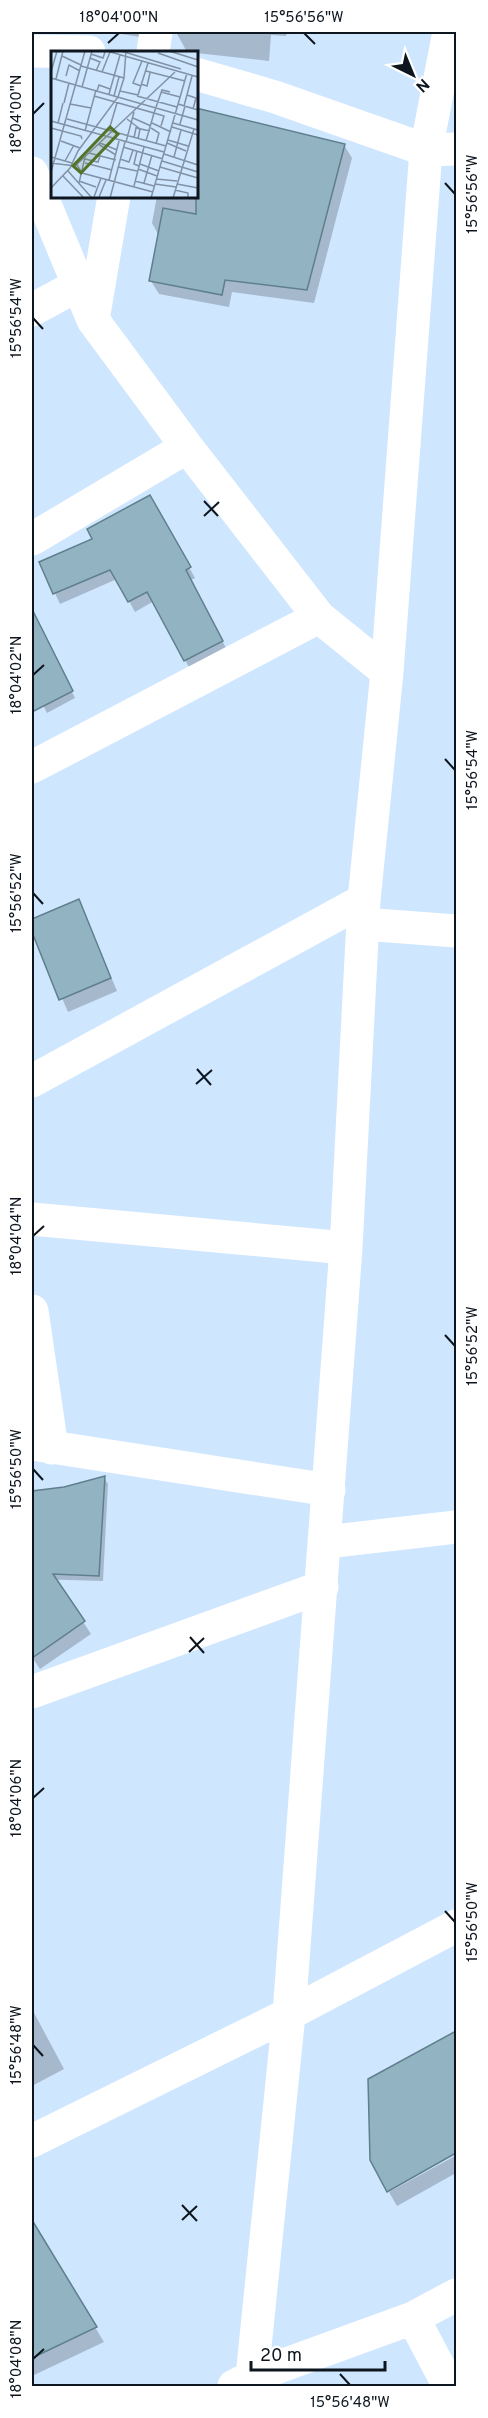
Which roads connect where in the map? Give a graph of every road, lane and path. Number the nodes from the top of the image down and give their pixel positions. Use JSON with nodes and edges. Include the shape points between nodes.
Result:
{"nodes":[{"id":1,"x":156,"y":32,"type":"edge"},
{"id":2,"x":449,"y":32,"type":"edge"},
{"id":3,"x":32,"y":51,"type":"edge"},
{"id":4,"x":51,"y":51,"type":"edge"},
{"id":5,"x":153,"y":51,"type":"edge"},
{"id":6,"x":198,"y":75,"type":"edge"},
{"id":7,"x":441,"y":150,"type":"edge"},
{"id":8,"x":32,"y":173,"type":"edge"},
{"id":9,"x":114,"y":198,"type":"edge"},
{"id":10,"x":78,"y":285,"type":"junction"},
{"id":11,"x":32,"y":310,"type":"edge"},
{"id":12,"x":93,"y":320,"type":"junction"},
{"id":13,"x":187,"y":447,"type":"junction"},
{"id":14,"x":32,"y":540,"type":"edge"},
{"id":15,"x":319,"y":617,"type":"junction"},
{"id":16,"x":387,"y":672,"type":"junction"},
{"id":17,"x":32,"y":767,"type":"edge"},
{"id":18,"x":363,"y":912,"type":"junction"},
{"id":19,"x":456,"y":931,"type":"edge"},
{"id":20,"x":32,"y":1081,"type":"edge"},
{"id":21,"x":32,"y":1218,"type":"edge"},
{"id":22,"x":346,"y":1248,"type":"junction"},
{"id":23,"x":32,"y":1311,"type":"edge"},
{"id":24,"x":42,"y":1446,"type":"edge"},
{"id":25,"x":329,"y":1490,"type":"junction"},
{"id":26,"x":456,"y":1527,"type":"edge"},
{"id":27,"x":326,"y":1542,"type":"junction"},
{"id":28,"x":322,"y":1587,"type":"junction"},
{"id":29,"x":32,"y":1692,"type":"edge"},
{"id":30,"x":456,"y":1926,"type":"edge"},
{"id":31,"x":290,"y":2014,"type":"junction"},
{"id":32,"x":32,"y":2141,"type":"edge"},
{"id":33,"x":456,"y":2295,"type":"edge"},
{"id":34,"x":413,"y":2318,"type":"junction"},
{"id":35,"x":245,"y":2383,"type":"edge"},
{"id":36,"x":449,"y":2386,"type":"edge"}],
"edges":[{"from":1,"to":5,"type":"street"},
{"from":2,"to":7,"type":"street"},
{"from":3,"to":4,"type":"street"},
{"from":6,"to":7,"type":"street"},
{"from":7,"to":16,"type":"street"},
{"from":8,"to":10,"type":"street"},
{"from":9,"to":12,"type":"street"},
{"from":10,"to":11,"type":"street"},
{"from":10,"to":12,"type":"street"},
{"from":12,"to":13,"type":"street"},
{"from":13,"to":14,"type":"street"},
{"from":13,"to":15,"type":"street"},
{"from":15,"to":16,"type":"street"},
{"from":15,"to":17,"type":"street"},
{"from":16,"to":18,"type":"street"},
{"from":18,"to":19,"type":"street"},
{"from":18,"to":20,"type":"street"},
{"from":18,"to":22,"type":"street"},
{"from":21,"to":22,"type":"street"},
{"from":22,"to":25,"type":"street"},
{"from":23,"to":24,"type":"street"},
{"from":24,"to":25,"type":"street"},
{"from":25,"to":27,"type":"street"},
{"from":26,"to":27,"type":"street"},
{"from":27,"to":28,"type":"street"},
{"from":28,"to":29,"type":"street"},
{"from":28,"to":31,"type":"street"},
{"from":30,"to":31,"type":"street"},
{"from":31,"to":32,"type":"street"},
{"from":31,"to":35,"type":"street"},
{"from":33,"to":34,"type":"street"},
{"from":34,"to":35,"type":"street"},
{"from":34,"to":36,"type":"street"}]}
